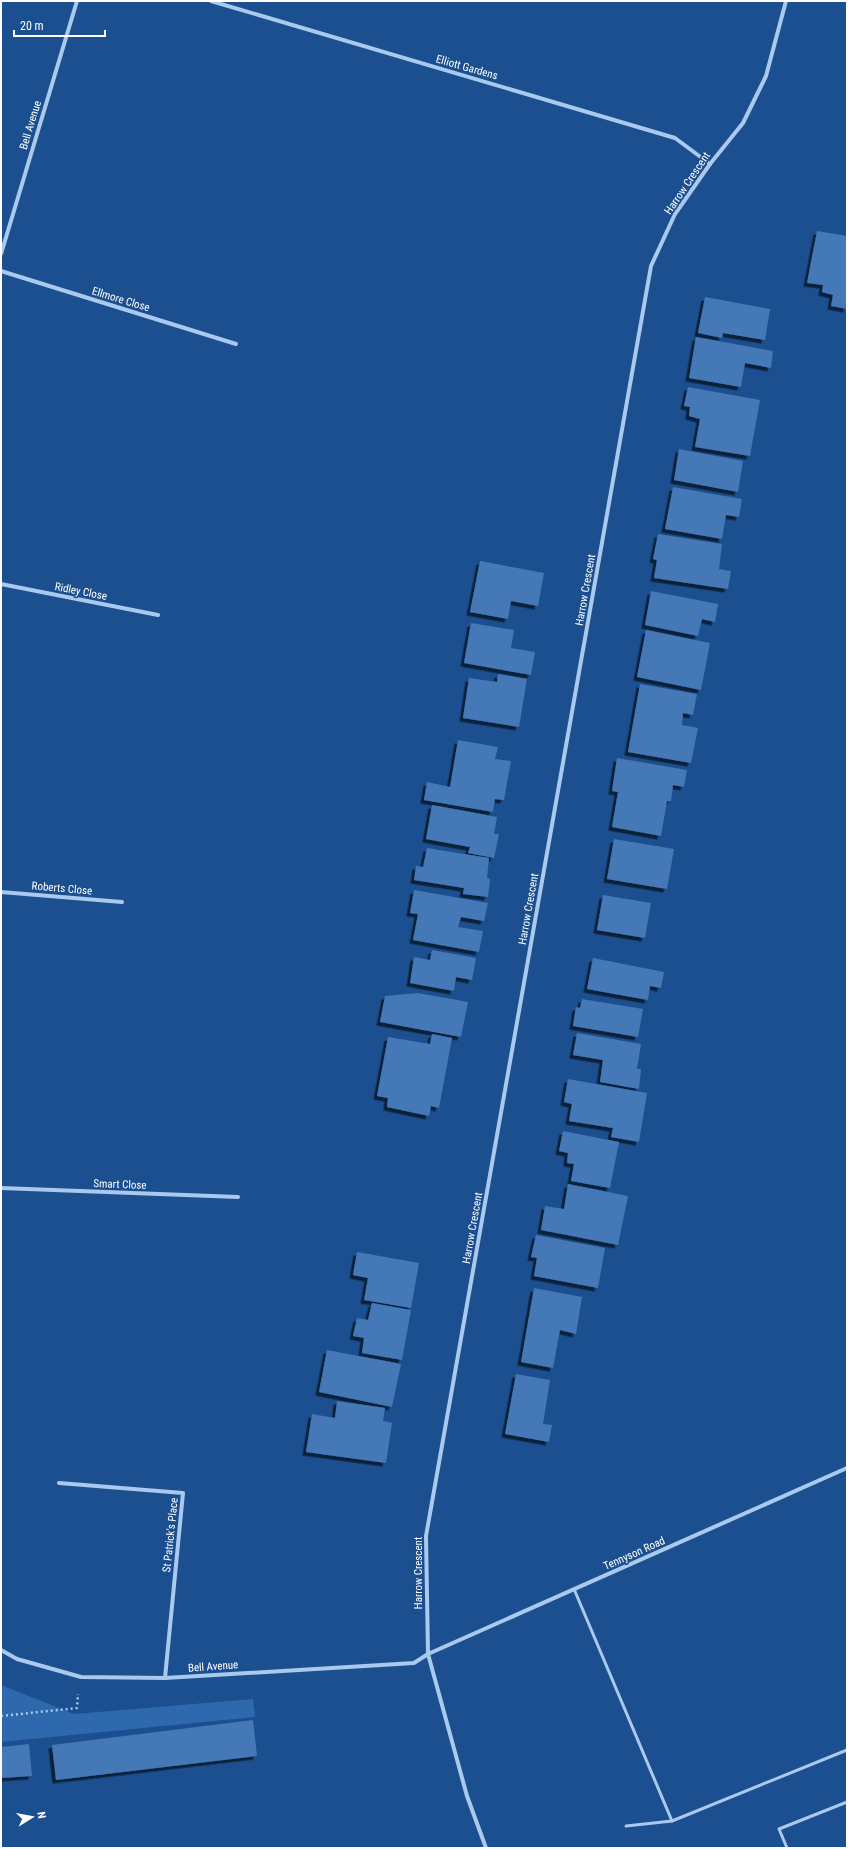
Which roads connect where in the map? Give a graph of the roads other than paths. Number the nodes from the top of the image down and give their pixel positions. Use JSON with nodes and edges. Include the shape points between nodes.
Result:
{"nodes":[{"id":1,"x":77,"y":1,"type":"edge"},
{"id":2,"x":211,"y":1,"type":"edge"},
{"id":3,"x":786,"y":1,"type":"edge"},
{"id":4,"x":710,"y":164,"type":"junction"},
{"id":5,"x":1,"y":254,"type":"edge"},
{"id":6,"x":1,"y":271,"type":"edge"},
{"id":7,"x":236,"y":344,"type":"dead end"},
{"id":8,"x":1,"y":584,"type":"edge"},
{"id":9,"x":158,"y":615,"type":"dead end"},
{"id":10,"x":1,"y":892,"type":"edge"},
{"id":11,"x":122,"y":902,"type":"dead end"},
{"id":12,"x":1,"y":1188,"type":"edge"},
{"id":13,"x":238,"y":1197,"type":"dead end"},
{"id":14,"x":847,"y":1468,"type":"edge"},
{"id":15,"x":59,"y":1482,"type":"dead end"},
{"id":16,"x":574,"y":1589,"type":"junction"},
{"id":17,"x":1,"y":1650,"type":"edge"},
{"id":18,"x":428,"y":1654,"type":"junction"},
{"id":19,"x":165,"y":1678,"type":"junction"},
{"id":20,"x":847,"y":1750,"type":"edge"},
{"id":21,"x":847,"y":1802,"type":"edge"},
{"id":22,"x":672,"y":1821,"type":"junction"},
{"id":23,"x":626,"y":1826,"type":"dead end"},
{"id":24,"x":486,"y":1848,"type":"edge"},
{"id":25,"x":787,"y":1848,"type":"edge"}],
"edges":[{"from":1,"to":5,"type":"street","name":"Bell Avenue"},
{"from":2,"to":4,"type":"street","name":"Elliott Gardens","via":[[675,138]]},
{"from":3,"to":4,"type":"street","name":"Harrow Crescent","via":[[766,76],[743,123]]},
{"from":4,"to":18,"type":"street","name":"Harrow Crescent","via":[[675,214],[652,266],[426,1536]]},
{"from":6,"to":7,"type":"street","name":"Ellmore Close"},
{"from":8,"to":9,"type":"street","name":"Ridley Close"},
{"from":10,"to":11,"type":"street","name":"Roberts Close"},
{"from":12,"to":13,"type":"street","name":"Smart Close"},
{"from":14,"to":16,"type":"street","name":"Tennyson Road"},
{"from":15,"to":19,"type":"street","name":"St Patrick's Place","via":[[183,1493]]},
{"from":16,"to":18,"type":"street","name":"Tennyson Road"},
{"from":16,"to":22,"type":"lane"},
{"from":17,"to":19,"type":"street","name":"Bell Avenue","via":[[17,1659],[81,1677]]},
{"from":18,"to":19,"type":"street","name":"Bell Avenue","via":[[414,1663]]},
{"from":18,"to":24,"type":"street","name":"Harrow Crescent","via":[[467,1796]]},
{"from":20,"to":22,"type":"lane"},
{"from":21,"to":25,"type":"lane","via":[[779,1829]]},
{"from":22,"to":23,"type":"lane"}]}
